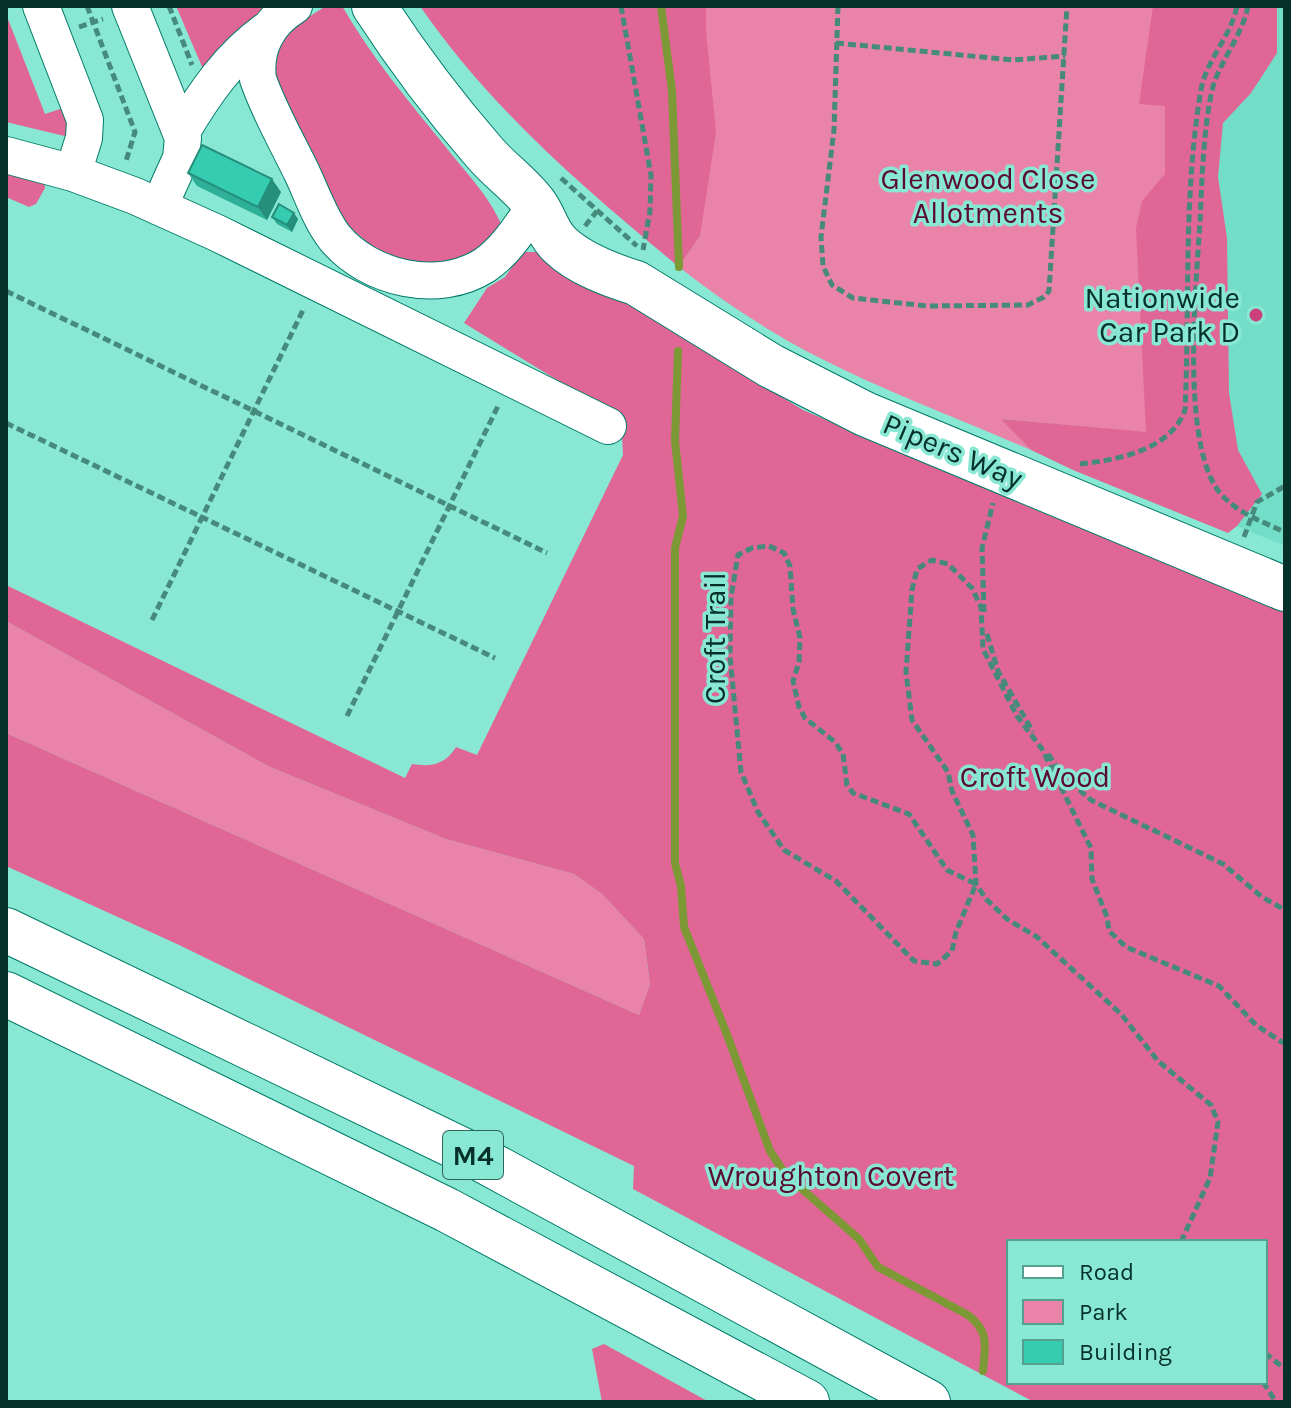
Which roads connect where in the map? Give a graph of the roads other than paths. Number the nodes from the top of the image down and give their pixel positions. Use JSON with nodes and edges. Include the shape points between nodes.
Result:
{"nodes":[{"id":1,"x":294,"y":6,"type":"edge"},
{"id":2,"x":374,"y":6,"type":"edge"},
{"id":3,"x":131,"y":7,"type":"edge"},
{"id":4,"x":47,"y":21,"type":"edge"},
{"id":5,"x":267,"y":30,"type":"junction"},
{"id":6,"x":181,"y":133,"type":"junction"},
{"id":7,"x":6,"y":155,"type":"edge"},
{"id":8,"x":77,"y":163,"type":"junction"},
{"id":9,"x":545,"y":188,"type":"junction"},
{"id":10,"x":159,"y":207,"type":"junction"},
{"id":11,"x":450,"y":279,"type":"junction"},
{"id":12,"x":421,"y":333,"type":"junction"},
{"id":13,"x":608,"y":426,"type":"dead end"},
{"id":14,"x":1285,"y":589,"type":"edge"},
{"id":15,"x":6,"y":930,"type":"edge"},
{"id":16,"x":6,"y":994,"type":"edge"},
{"id":17,"x":807,"y":1402,"type":"edge"},
{"id":18,"x":928,"y":1402,"type":"edge"}],
"edges":[{"from":1,"to":5,"type":"lane"},
{"from":2,"to":9,"type":"main road","name":"Pipers Way","via":[[475,142]]},
{"from":3,"to":6,"type":"lane"},
{"from":4,"to":8,"type":"lane","via":[[85,120]]},
{"from":5,"to":6,"type":"lane","via":[[239,52]]},
{"from":5,"to":11,"type":"lane","via":[[258,79],[335,237],[381,271],[422,280]]},
{"from":6,"to":10,"type":"lane","via":[[184,150]]},
{"from":7,"to":8,"type":"lane"},
{"from":8,"to":10,"type":"lane"},
{"from":9,"to":11,"type":"lane","via":[[515,235],[486,264]]},
{"from":9,"to":14,"type":"main road","name":"Pipers Way","via":[[546,228],[562,247],[597,268],[639,267],[771,366],[1003,472]]},
{"from":10,"to":12,"type":"lane"},
{"from":11,"to":12,"type":"lane"},
{"from":12,"to":13,"type":"lane"},
{"from":15,"to":18,"type":"main road","number":"M4","via":[[477,1157]]},
{"from":16,"to":17,"type":"main road","number":"M4","via":[[447,1210]]}]}
